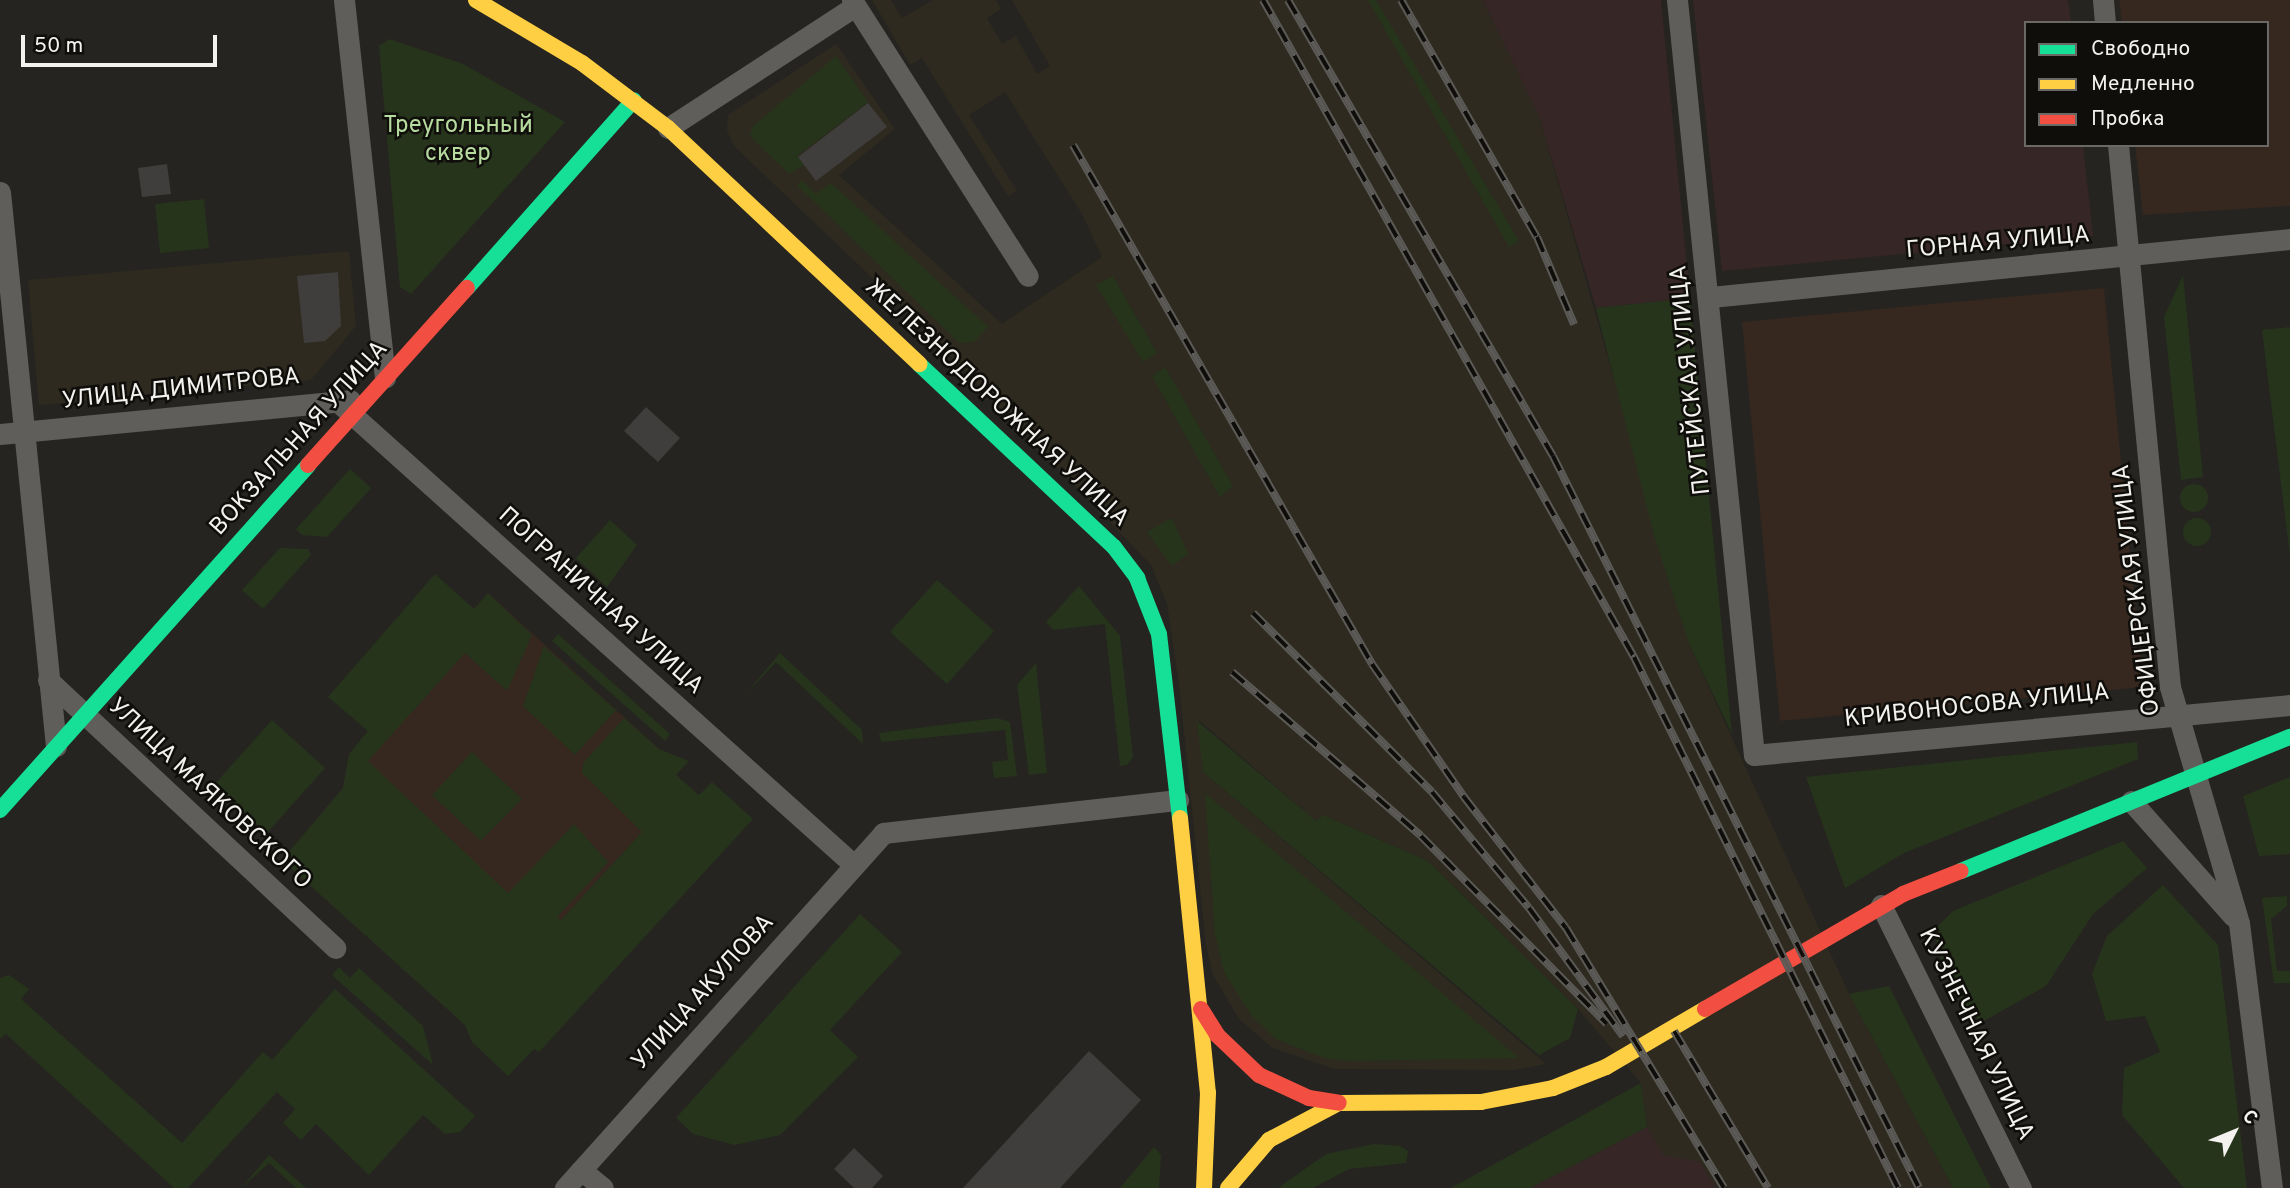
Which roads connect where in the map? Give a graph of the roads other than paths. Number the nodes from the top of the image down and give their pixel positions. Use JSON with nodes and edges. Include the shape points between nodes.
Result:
{"nodes":[{"id":1,"x":344,"y":0,"type":"edge"},
{"id":2,"x":476,"y":0,"type":"edge"},
{"id":3,"x":1677,"y":0,"type":"edge"},
{"id":4,"x":2103,"y":0,"type":"edge"},
{"id":5,"x":853,"y":3,"type":"edge"},
{"id":6,"x":2105,"y":21,"type":"edge"},
{"id":7,"x":634,"y":100,"type":"junction"},
{"id":8,"x":668,"y":128,"type":"junction"},
{"id":9,"x":2118,"y":147,"type":"edge"},
{"id":10,"x":0,"y":192,"type":"edge"},
{"id":11,"x":2290,"y":239,"type":"edge"},
{"id":12,"x":2129,"y":258,"type":"junction"},
{"id":13,"x":1028,"y":276,"type":"dead end"},
{"id":14,"x":1711,"y":297,"type":"junction"},
{"id":15,"x":385,"y":378,"type":"junction"},
{"id":16,"x":367,"y":398,"type":"joint"},
{"id":17,"x":345,"y":408,"type":"junction"},
{"id":18,"x":23,"y":432,"type":"junction"},
{"id":19,"x":0,"y":434,"type":"edge"},
{"id":20,"x":48,"y":680,"type":"junction"},
{"id":21,"x":2290,"y":705,"type":"edge"},
{"id":22,"x":85,"y":714,"type":"junction"},
{"id":23,"x":2177,"y":715,"type":"junction"},
{"id":24,"x":2290,"y":737,"type":"edge"},
{"id":25,"x":56,"y":746,"type":"junction"},
{"id":26,"x":1754,"y":755,"type":"joint"},
{"id":27,"x":2195,"y":775,"type":"junction"},
{"id":28,"x":1178,"y":800,"type":"junction"},
{"id":29,"x":2131,"y":802,"type":"junction"},
{"id":30,"x":0,"y":810,"type":"edge"},
{"id":31,"x":854,"y":865,"type":"junction"},
{"id":32,"x":1881,"y":905,"type":"junction"},
{"id":33,"x":2239,"y":923,"type":"junction"},
{"id":34,"x":335,"y":948,"type":"dead end"},
{"id":35,"x":1200,"y":1007,"type":"junction"},
{"id":36,"x":1339,"y":1103,"type":"junction"},
{"id":37,"x":581,"y":1170,"type":"junction"},
{"id":38,"x":565,"y":1188,"type":"edge"},
{"id":39,"x":603,"y":1188,"type":"edge"},
{"id":40,"x":1204,"y":1188,"type":"edge"},
{"id":41,"x":1228,"y":1188,"type":"edge"},
{"id":42,"x":2021,"y":1188,"type":"edge"},
{"id":43,"x":2272,"y":1188,"type":"edge"}],
"edges":[{"from":1,"to":15,"type":"street"},
{"from":2,"to":7,"type":"main road","name":"ЖЕЛЕЗНОДОРОЖНАЯ УЛИЦА"},
{"from":3,"to":14,"type":"street","name":"ПУТЕЙСКАЯ УЛИЦА"},
{"from":4,"to":6,"type":"street"},
{"from":5,"to":8,"type":"street"},
{"from":5,"to":13,"type":"street"},
{"from":7,"to":8,"type":"main road","name":"ЖЕЛЕЗНОДОРОЖНАЯ УЛИЦА"},
{"from":7,"to":15,"type":"main road","name":"ВОКЗАЛЬНАЯ УЛИЦА"},
{"from":8,"to":28,"type":"main road","name":"ЖЕЛЕЗНОДОРОЖНАЯ УЛИЦА","via":[[1128,563],[1159,634]]},
{"from":9,"to":12,"type":"street","name":"ОФИЦЕРСКАЯ УЛИЦА"},
{"from":10,"to":18,"type":"street"},
{"from":11,"to":12,"type":"street","name":"ГОРНАЯ УЛИЦА"},
{"from":12,"to":14,"type":"street","name":"ГОРНАЯ УЛИЦА"},
{"from":12,"to":23,"type":"street","name":"ОФИЦЕРСКАЯ УЛИЦА"},
{"from":14,"to":26,"type":"street","name":"ПУТЕЙСКАЯ УЛИЦА"},
{"from":15,"to":16,"type":"main road","name":"ВОКЗАЛЬНАЯ УЛИЦА"},
{"from":16,"to":17,"type":"street","name":"УЛИЦА ДИМИТРОВА"},
{"from":17,"to":18,"type":"street","name":"УЛИЦА ДИМИТРОВА"},
{"from":17,"to":22,"type":"main road","name":"ВОКЗАЛЬНАЯ УЛИЦА"},
{"from":17,"to":31,"type":"street","name":"ПОГРАНИЧНАЯ УЛИЦА"},
{"from":18,"to":19,"type":"street","name":"УЛИЦА ДИМИТРОВА"},
{"from":18,"to":20,"type":"street"},
{"from":20,"to":22,"type":"street","name":"УЛИЦА МАЯКОВСКОГО"},
{"from":20,"to":25,"type":"street"},
{"from":21,"to":23,"type":"street","name":"КРИВОНОСОВА УЛИЦА"},
{"from":22,"to":25,"type":"main road","name":"ВОКЗАЛЬНАЯ УЛИЦА"},
{"from":22,"to":34,"type":"street","name":"УЛИЦА МАЯКОВСКОГО"},
{"from":23,"to":26,"type":"street","name":"КРИВОНОСОВА УЛИЦА"},
{"from":23,"to":27,"type":"street","name":"ОФИЦЕРСКАЯ УЛИЦА"},
{"from":24,"to":27,"type":"main road"},
{"from":25,"to":30,"type":"main road","name":"ВОКЗАЛЬНАЯ УЛИЦА"},
{"from":27,"to":29,"type":"main road"},
{"from":27,"to":33,"type":"street","name":"ОФИЦЕРСКАЯ УЛИЦА"},
{"from":28,"to":31,"type":"street","name":"УЛИЦА АКУЛОВА","via":[[883,833]]},
{"from":28,"to":35,"type":"main road","name":"ЖЕЛЕЗНОДОРОЖНАЯ УЛИЦА"},
{"from":29,"to":32,"type":"main road"},
{"from":29,"to":33,"type":"street"},
{"from":31,"to":37,"type":"street","name":"УЛИЦА АКУЛОВА"},
{"from":32,"to":36,"type":"main road","name":"ЖЕЛЕЗНОДОРОЖНАЯ УЛИЦА","via":[[1606,1066],[1553,1088],[1480,1102]]},
{"from":32,"to":42,"type":"street","name":"КУЗНЕЧНАЯ УЛИЦА"},
{"from":33,"to":43,"type":"street","name":"ОФИЦЕРСКАЯ УЛИЦА"},
{"from":35,"to":36,"type":"main road","name":"ЖЕЛЕЗНОДОРОЖНАЯ УЛИЦА","via":[[1217,1035],[1259,1075],[1308,1098]]},
{"from":35,"to":40,"type":"main road","name":"ЖЕЛЕЗНОДОРОЖНАЯ УЛИЦА","via":[[1209,1132]]},
{"from":36,"to":41,"type":"main road","via":[[1269,1140]]},
{"from":37,"to":38,"type":"street","name":"УЛИЦА АКУЛОВА"},
{"from":37,"to":39,"type":"street"}]}
